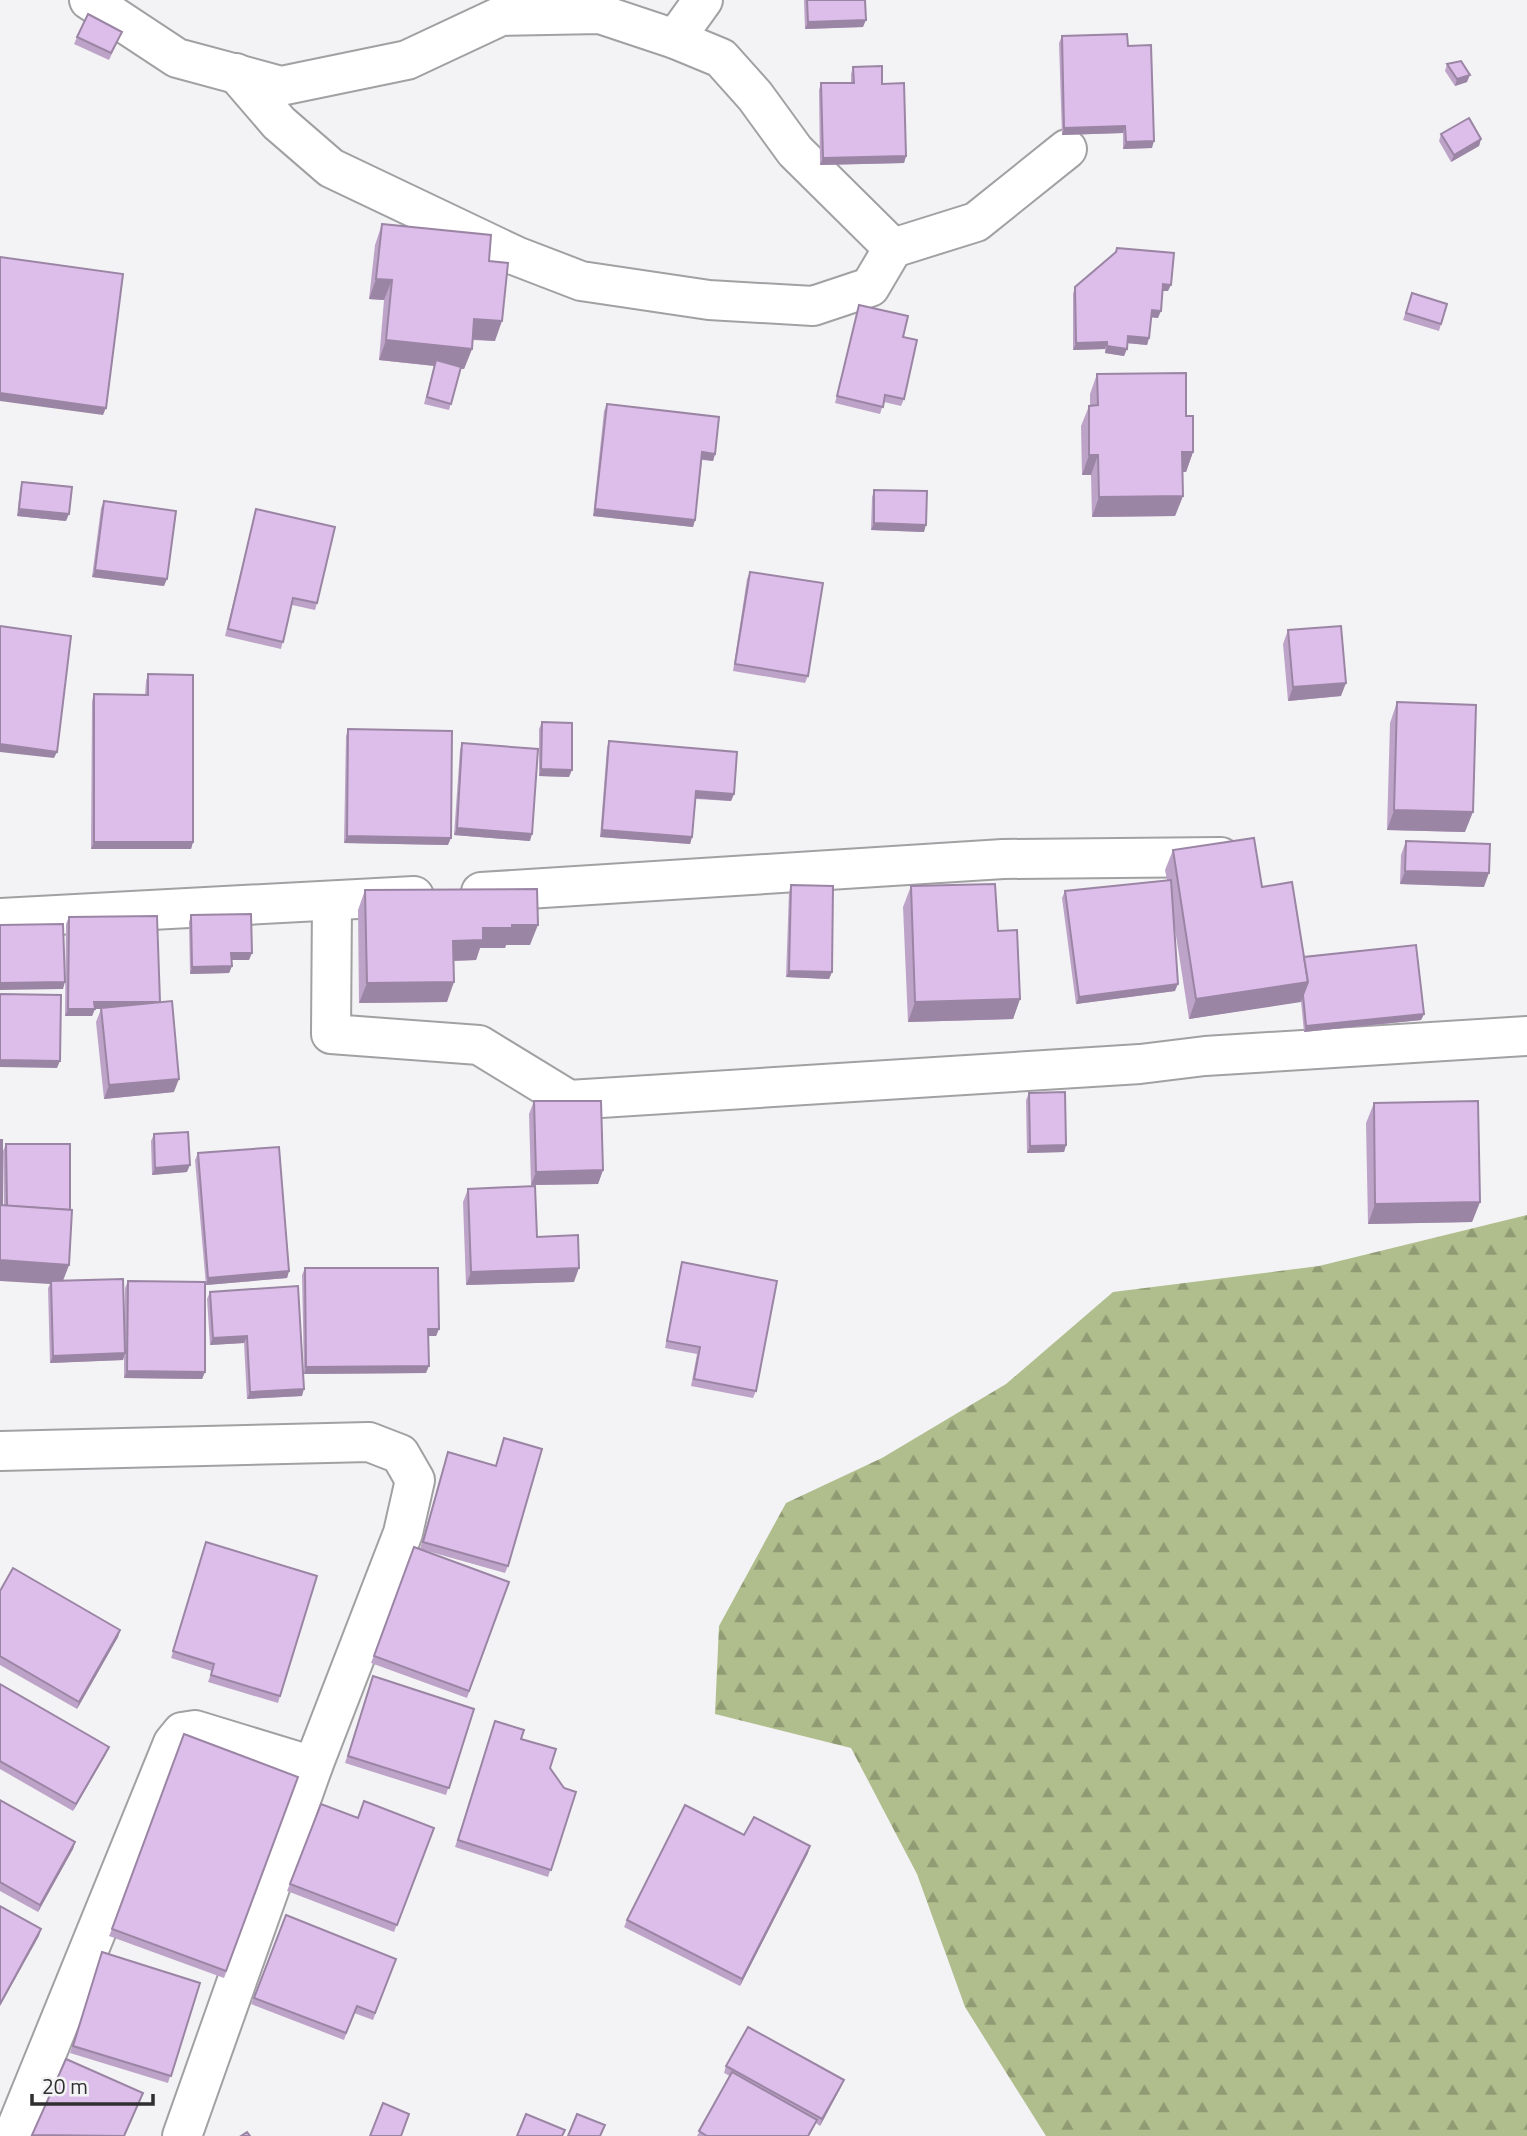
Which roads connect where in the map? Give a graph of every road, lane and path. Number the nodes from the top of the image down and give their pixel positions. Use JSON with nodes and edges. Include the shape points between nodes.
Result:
{"nodes":[{"id":1,"x":89,"y":0,"type":"edge"},
{"id":2,"x":703,"y":0,"type":"edge"},
{"id":3,"x":499,"y":8,"type":"edge"},
{"id":4,"x":676,"y":39,"type":"junction"},
{"id":5,"x":236,"y":73,"type":"junction"},
{"id":6,"x":1067,"y":149,"type":"dead end"},
{"id":7,"x":892,"y":248,"type":"junction"},
{"id":8,"x":1226,"y":857,"type":"edge"},
{"id":9,"x":332,"y":902,"type":"junction"},
{"id":10,"x":0,"y":918,"type":"edge"},
{"id":11,"x":1527,"y":1037,"type":"edge"},
{"id":12,"x":0,"y":1451,"type":"edge"},
{"id":13,"x":313,"y":1766,"type":"junction"},
{"id":14,"x":13,"y":2136,"type":"edge"},
{"id":15,"x":182,"y":2136,"type":"edge"}],
"edges":[{"from":1,"to":5,"type":"street","via":[[177,58]]},
{"from":2,"to":4,"type":"street"},
{"from":3,"to":4,"type":"street","via":[[600,13]]},
{"from":3,"to":5,"type":"street","via":[[407,60],[282,86]]},
{"from":4,"to":7,"type":"street","via":[[721,58],[795,150]]},
{"from":5,"to":7,"type":"street","via":[[279,122],[331,168],[516,256],[582,281],[709,300],[813,306],[870,287]]},
{"from":6,"to":7,"type":"street","via":[[976,222]]},
{"from":8,"to":9,"type":"street","via":[[1003,859]]},
{"from":9,"to":10,"type":"street"},
{"from":9,"to":11,"type":"street","via":[[331,1034],[479,1045],[569,1100]]},
{"from":12,"to":13,"type":"street","via":[[369,1441],[400,1454],[415,1480],[402,1533]]},
{"from":13,"to":14,"type":"street","via":[[195,1730],[182,1732],[173,1743]]},
{"from":13,"to":15,"type":"street"}]}
